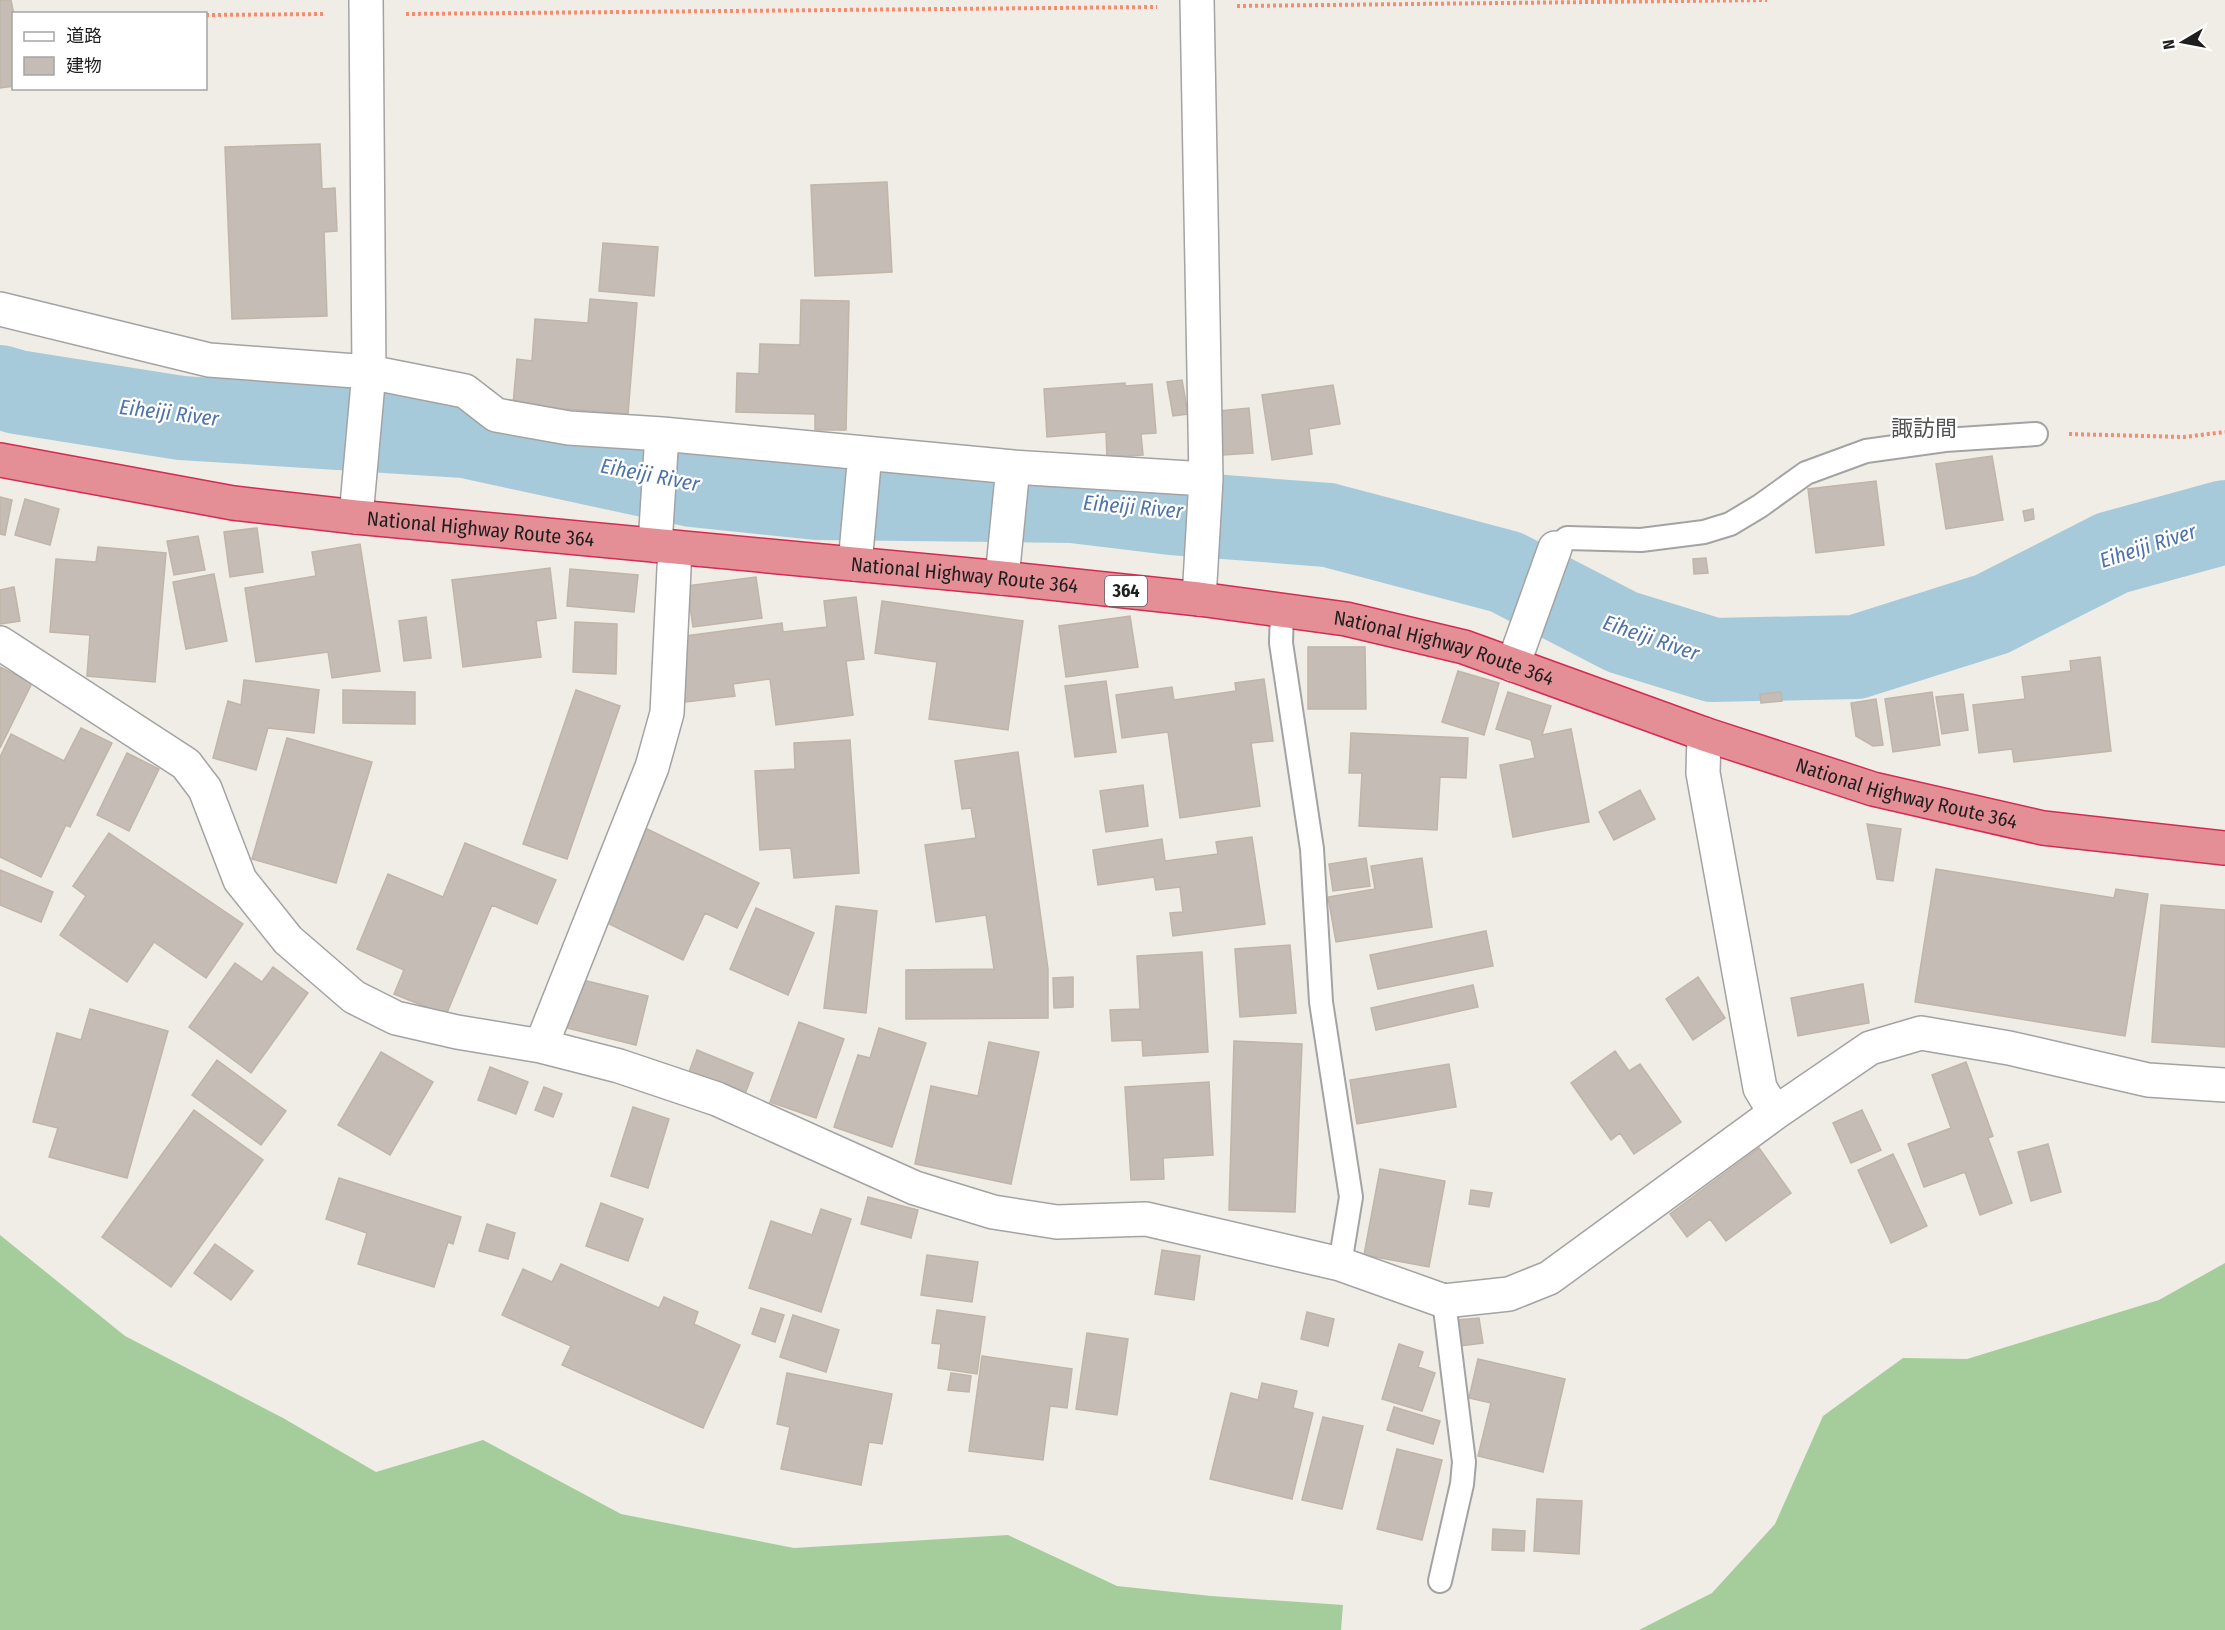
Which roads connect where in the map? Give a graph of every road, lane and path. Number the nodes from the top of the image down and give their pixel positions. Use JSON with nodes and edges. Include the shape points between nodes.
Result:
{"nodes":[{"id":1,"x":1767,"y":0,"type":"edge"},
{"id":2,"x":1197,"y":3,"type":"edge"},
{"id":3,"x":366,"y":7,"type":"edge"},
{"id":4,"x":207,"y":15,"type":"edge"},
{"id":5,"x":0,"y":309,"type":"edge"},
{"id":6,"x":368,"y":384,"type":"junction"},
{"id":7,"x":2225,"y":432,"type":"edge"},
{"id":8,"x":2036,"y":434,"type":"joint"},
{"id":9,"x":662,"y":440,"type":"junction"},
{"id":10,"x":864,"y":458,"type":"junction"},
{"id":11,"x":0,"y":459,"type":"edge"},
{"id":12,"x":1013,"y":473,"type":"junction"},
{"id":13,"x":1206,"y":486,"type":"junction"},
{"id":14,"x":357,"y":504,"type":"junction"},
{"id":15,"x":662,"y":538,"type":"junction"},
{"id":16,"x":1555,"y":548,"type":"joint"},
{"id":17,"x":856,"y":552,"type":"junction"},
{"id":18,"x":1003,"y":568,"type":"junction"},
{"id":19,"x":1199,"y":588,"type":"junction"},
{"id":20,"x":1282,"y":610,"type":"junction"},
{"id":21,"x":0,"y":643,"type":"edge"},
{"id":22,"x":1517,"y":653,"type":"junction"},
{"id":23,"x":1704,"y":734,"type":"junction"},
{"id":24,"x":2225,"y":848,"type":"edge"},
{"id":25,"x":541,"y":1046,"type":"junction"},
{"id":26,"x":2225,"y":1085,"type":"edge"},
{"id":27,"x":1775,"y":1113,"type":"junction"},
{"id":28,"x":1340,"y":1264,"type":"junction"},
{"id":29,"x":1444,"y":1301,"type":"junction"},
{"id":30,"x":1440,"y":1581,"type":"dead end"}],
"edges":[{"from":1,"to":2,"type":"path"},
{"from":2,"to":3,"type":"path"},
{"from":2,"to":13,"type":"street"},
{"from":3,"to":4,"type":"path"},
{"from":3,"to":6,"type":"street"},
{"from":5,"to":6,"type":"street","via":[[209,360]]},
{"from":6,"to":9,"type":"street","via":[[465,391],[496,415]]},
{"from":6,"to":14,"type":"street"},
{"from":7,"to":8,"type":"path","via":[[2184,437]]},
{"from":8,"to":16,"type":"lane","via":[[1945,440],[1866,451],[1806,473],[1730,524],[1704,532],[1641,540],[1568,538]]},
{"from":9,"to":10,"type":"street"},
{"from":9,"to":15,"type":"street"},
{"from":10,"to":12,"type":"street"},
{"from":10,"to":17,"type":"street"},
{"from":11,"to":14,"type":"highway","name":"National Highway Route 364","number":"364","via":[[233,503]]},
{"from":12,"to":13,"type":"street"},
{"from":12,"to":18,"type":"street"},
{"from":13,"to":19,"type":"street"},
{"from":14,"to":15,"type":"highway","name":"National Highway Route 364","number":"364"},
{"from":15,"to":17,"type":"highway","name":"National Highway Route 364","number":"364"},
{"from":15,"to":25,"type":"street","via":[[667,713],[652,767]]},
{"from":16,"to":22,"type":"street"},
{"from":17,"to":18,"type":"highway","name":"National Highway Route 364","number":"364"},
{"from":18,"to":19,"type":"highway","name":"National Highway Route 364","number":"364"},
{"from":19,"to":20,"type":"highway","name":"National Highway Route 364","number":"364"},
{"from":20,"to":22,"type":"highway","name":"National Highway Route 364","number":"364","via":[[1346,619],[1464,647]]},
{"from":20,"to":28,"type":"lane","via":[[1281,643],[1312,849],[1321,1002],[1351,1197]]},
{"from":21,"to":25,"type":"street","via":[[186,764],[205,789],[240,880],[288,940],[354,997],[396,1018]]},
{"from":22,"to":23,"type":"highway","name":"National Highway Route 364","number":"364"},
{"from":23,"to":24,"type":"highway","name":"National Highway Route 364","number":"364","via":[[1873,789],[2043,828]]},
{"from":23,"to":27,"type":"street","via":[[1703,773],[1758,1076]]},
{"from":25,"to":28,"type":"street","via":[[619,1065],[717,1099],[915,1188],[993,1212],[1057,1222],[1146,1219]]},
{"from":26,"to":27,"type":"street","via":[[2148,1080],[2009,1048],[1921,1033],[1870,1048]]},
{"from":27,"to":29,"type":"street","via":[[1549,1278],[1509,1294]]},
{"from":28,"to":29,"type":"street"},
{"from":29,"to":30,"type":"lane","via":[[1464,1462]]}]}
